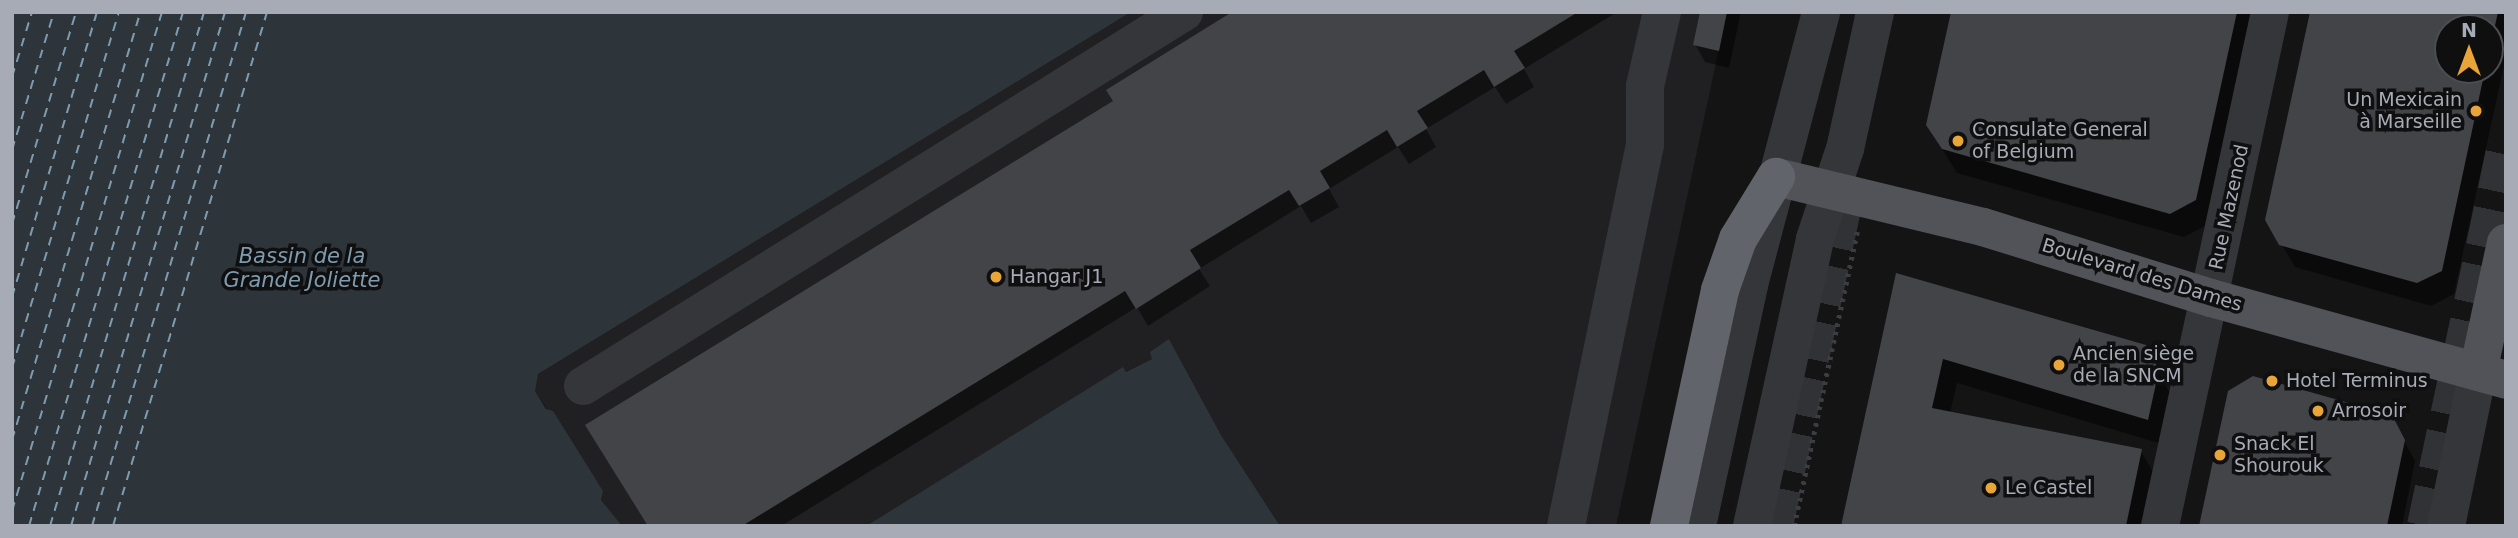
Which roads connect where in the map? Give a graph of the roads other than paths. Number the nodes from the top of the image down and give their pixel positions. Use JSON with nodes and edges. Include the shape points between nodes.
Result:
{"nodes":[{"id":1,"x":1184,"y":12,"type":"edge"},
{"id":2,"x":1662,"y":12,"type":"edge"},
{"id":3,"x":1821,"y":12,"type":"edge"},
{"id":4,"x":1875,"y":12,"type":"edge"},
{"id":5,"x":2270,"y":12,"type":"edge"},
{"id":6,"x":1776,"y":177,"type":"junction"},
{"id":7,"x":1834,"y":188,"type":"junction"},
{"id":8,"x":2506,"y":243,"type":"edge"},
{"id":9,"x":2211,"y":299,"type":"junction"},
{"id":10,"x":2492,"y":376,"type":"edge"},
{"id":11,"x":583,"y":386,"type":"dead end"},
{"id":12,"x":1566,"y":526,"type":"edge"},
{"id":13,"x":1669,"y":526,"type":"edge"},
{"id":14,"x":1697,"y":526,"type":"edge"},
{"id":15,"x":1752,"y":526,"type":"edge"},
{"id":16,"x":2160,"y":526,"type":"edge"},
{"id":17,"x":2446,"y":526,"type":"edge"}],
"edges":[{"from":1,"to":11,"type":"street"},
{"from":2,"to":12,"type":"street","via":[[1645,86],[1645,145]]},
{"from":3,"to":6,"type":"street","via":[[1801,102]]},
{"from":4,"to":7,"type":"street"},
{"from":5,"to":9,"type":"street","name":"Rue Mazenod"},
{"from":6,"to":7,"type":"main road","name":"Boulevard des Dames"},
{"from":6,"to":13,"type":"highway","via":[[1738,239],[1720,290]]},
{"from":6,"to":14,"type":"street"},
{"from":7,"to":9,"type":"main road","name":"Boulevard des Dames","via":[[1983,227]]},
{"from":7,"to":15,"type":"street","via":[[1815,239]]},
{"from":8,"to":10,"type":"main road"},
{"from":9,"to":10,"type":"main road","name":"Boulevard des Dames"},
{"from":9,"to":16,"type":"street","name":"Rue Mazenod"},
{"from":10,"to":17,"type":"street"}]}
